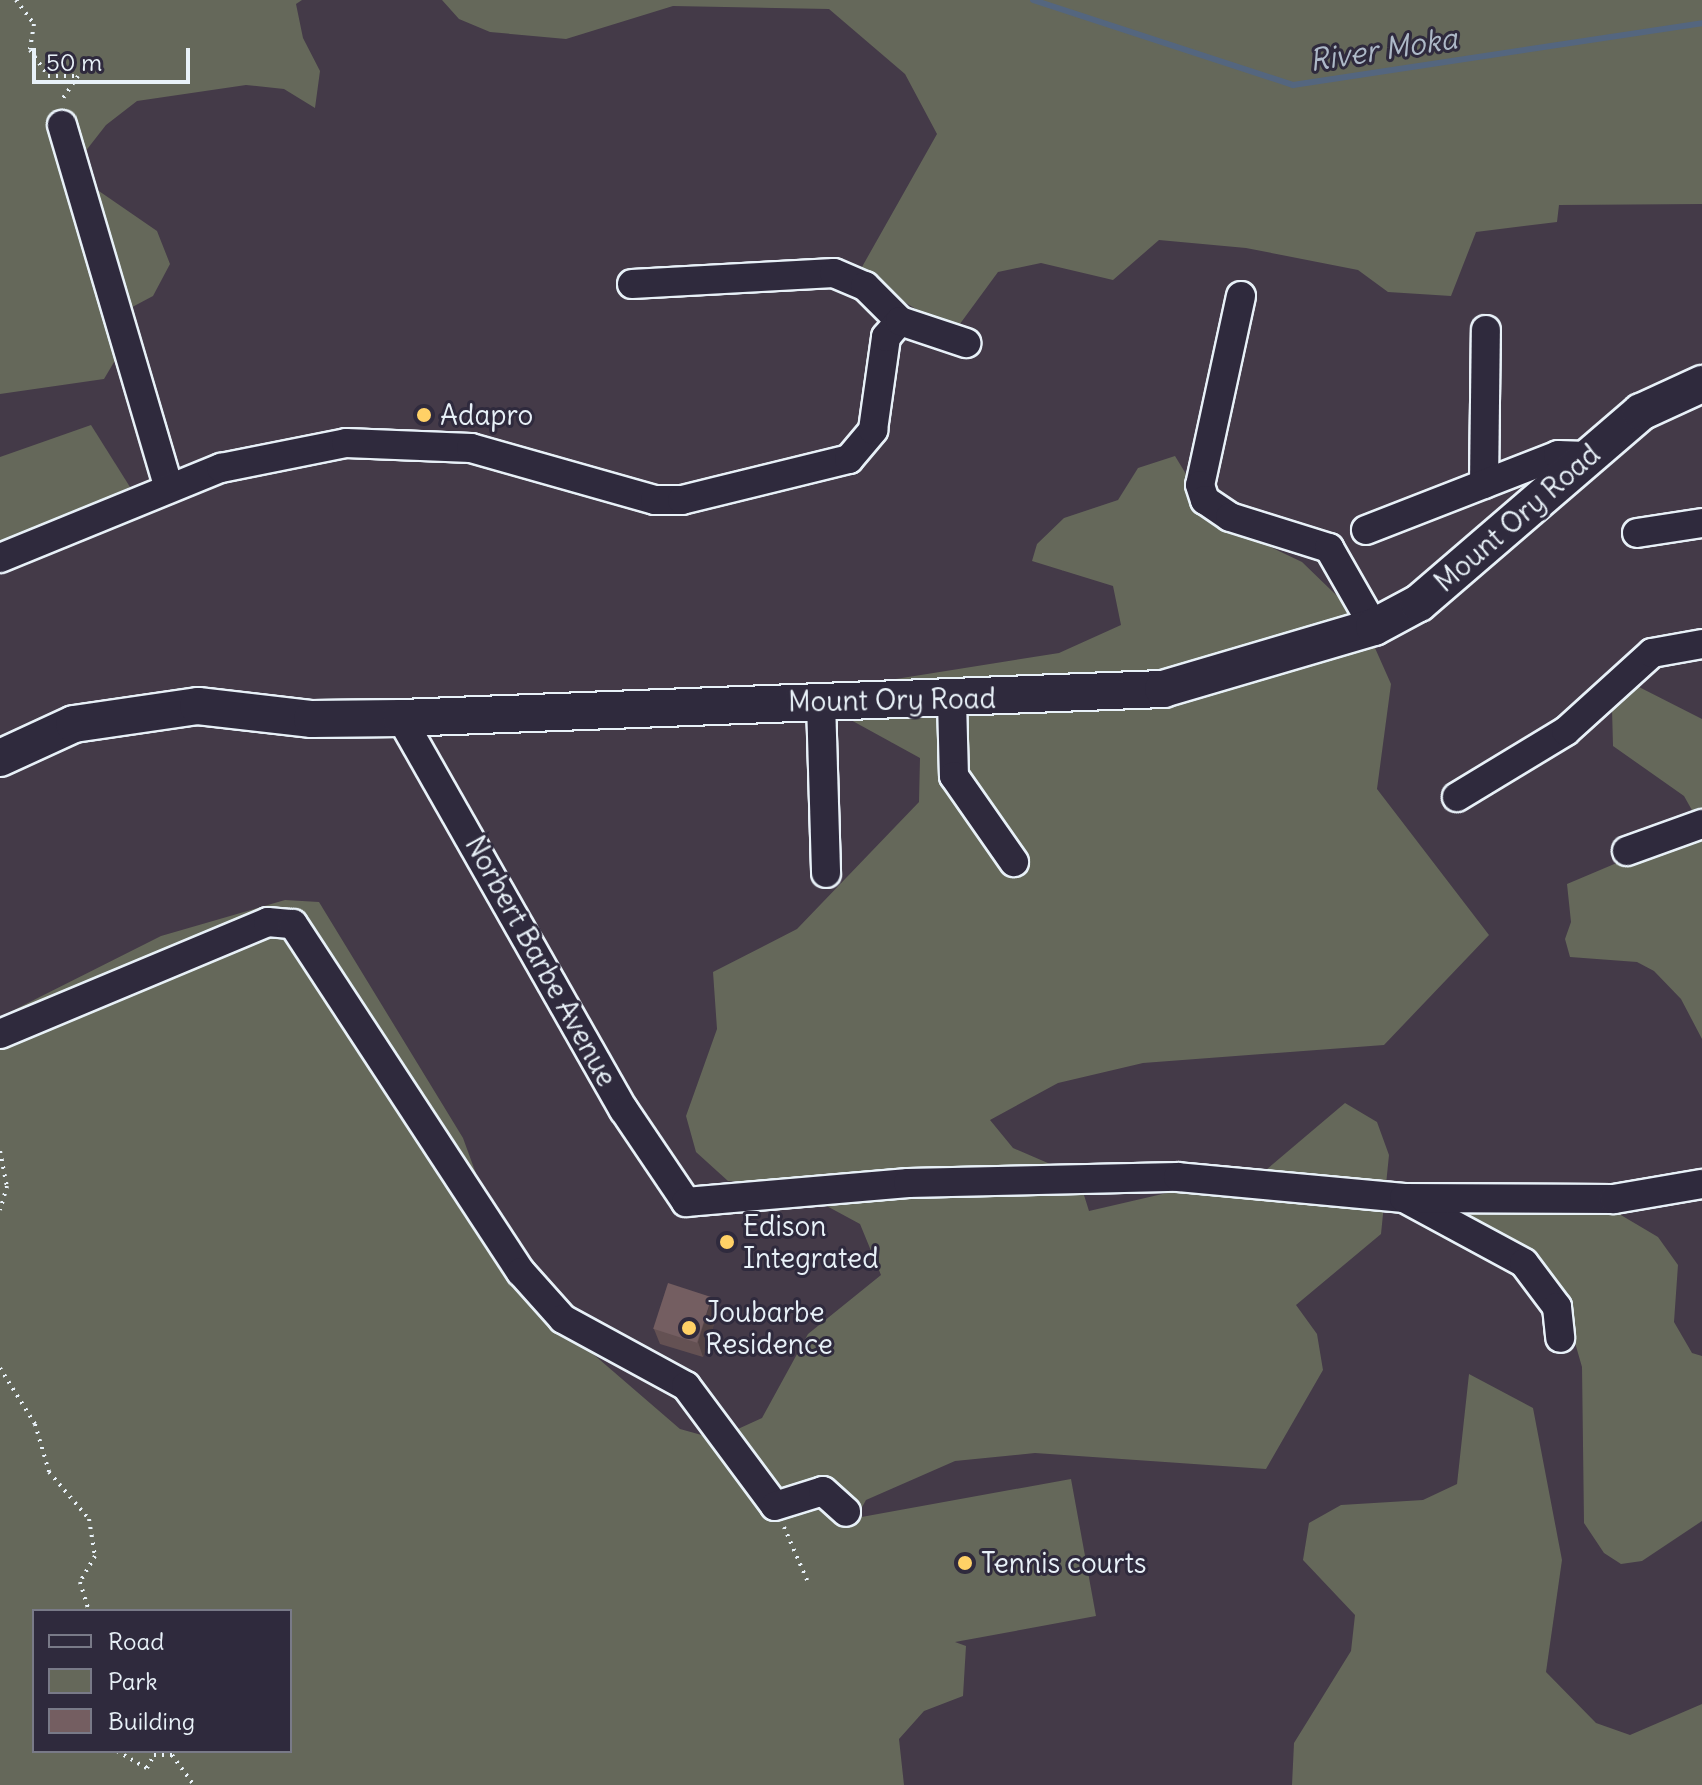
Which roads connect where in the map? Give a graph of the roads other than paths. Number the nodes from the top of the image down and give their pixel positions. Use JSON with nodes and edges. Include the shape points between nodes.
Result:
{"nodes":[{"id":1,"x":62,"y":125,"type":"road end"},
{"id":2,"x":632,"y":284,"type":"dead end"},
{"id":3,"x":1241,"y":296,"type":"dead end"},
{"id":4,"x":900,"y":321,"type":"junction"},
{"id":5,"x":1486,"y":330,"type":"dead end"},
{"id":6,"x":966,"y":343,"type":"dead end"},
{"id":7,"x":1702,"y":384,"type":"edge"},
{"id":8,"x":1586,"y":456,"type":"junction"},
{"id":9,"x":1484,"y":484,"type":"junction"},
{"id":10,"x":169,"y":488,"type":"junction"},
{"id":11,"x":1702,"y":523,"type":"edge"},
{"id":12,"x":1366,"y":530,"type":"dead end"},
{"id":13,"x":1637,"y":533,"type":"dead end"},
{"id":14,"x":0,"y":558,"type":"edge"},
{"id":15,"x":1374,"y":627,"type":"junction"},
{"id":16,"x":1702,"y":644,"type":"edge"},
{"id":17,"x":952,"y":701,"type":"junction"},
{"id":18,"x":821,"y":702,"type":"junction"},
{"id":19,"x":401,"y":718,"type":"junction"},
{"id":20,"x":0,"y":758,"type":"edge"},
{"id":21,"x":1457,"y":797,"type":"dead end"},
{"id":22,"x":1702,"y":824,"type":"edge"},
{"id":23,"x":1627,"y":851,"type":"dead end"},
{"id":24,"x":1014,"y":862,"type":"dead end"},
{"id":25,"x":826,"y":873,"type":"dead end"},
{"id":26,"x":0,"y":1034,"type":"edge"},
{"id":27,"x":1702,"y":1184,"type":"edge"},
{"id":28,"x":1404,"y":1198,"type":"junction"},
{"id":29,"x":1560,"y":1338,"type":"dead end"},
{"id":30,"x":846,"y":1512,"type":"dead end"}],
"edges":[{"from":1,"to":10,"type":"street"},
{"from":2,"to":4,"type":"street","via":[[834,273],[865,286]]},
{"from":3,"to":15,"type":"street","via":[[1200,485],[1205,500],[1230,517],[1329,548]]},
{"from":4,"to":6,"type":"street"},
{"from":4,"to":10,"type":"street","via":[[886,337],[873,430],[849,459],[682,500],[655,500],[471,448],[408,442],[346,443],[221,468]]},
{"from":5,"to":9,"type":"street"},
{"from":7,"to":8,"type":"main road","name":"Mount Ory Road","via":[[1641,412]]},
{"from":8,"to":9,"type":"street","via":[[1558,455]]},
{"from":8,"to":15,"type":"main road","name":"Mount Ory Road","via":[[1419,603]]},
{"from":9,"to":12,"type":"street"},
{"from":10,"to":14,"type":"street"},
{"from":11,"to":13,"type":"street"},
{"from":15,"to":17,"type":"main road","name":"Mount Ory Road","via":[[1163,689]]},
{"from":16,"to":21,"type":"street","via":[[1652,653],[1566,731]]},
{"from":17,"to":18,"type":"main road","name":"Mount Ory Road"},
{"from":17,"to":24,"type":"street","via":[[954,776]]},
{"from":18,"to":19,"type":"main road","name":"Mount Ory Road"},
{"from":18,"to":25,"type":"street"},
{"from":19,"to":20,"type":"main road","name":"Mount Ory Road","via":[[312,719],[198,706],[139,710],[74,724]]},
{"from":19,"to":28,"type":"street","name":"Norbert Barbe Avenue","via":[[624,1110],[686,1202],[908,1183],[1178,1177]]},
{"from":22,"to":23,"type":"street"},
{"from":26,"to":30,"type":"street","via":[[268,922],[293,924],[521,1272],[563,1319],[686,1386],[775,1506],[823,1491]]},
{"from":27,"to":28,"type":"street","via":[[1614,1199]]},
{"from":28,"to":29,"type":"street","via":[[1524,1263],[1557,1307]]}]}
